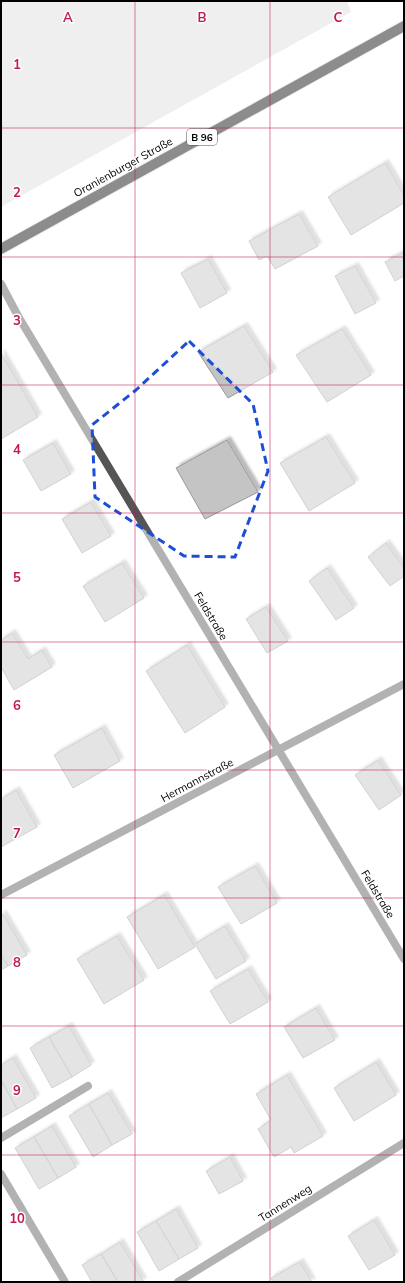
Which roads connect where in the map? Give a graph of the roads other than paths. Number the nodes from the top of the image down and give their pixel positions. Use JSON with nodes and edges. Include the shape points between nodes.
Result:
{"nodes":[{"id":1,"x":404,"y":26,"type":"edge"},
{"id":2,"x":1,"y":249,"type":"edge"},
{"id":3,"x":1,"y":284,"type":"edge"},
{"id":4,"x":404,"y":684,"type":"edge"},
{"id":5,"x":278,"y":749,"type":"junction"},
{"id":6,"x":1,"y":895,"type":"edge"},
{"id":7,"x":404,"y":959,"type":"edge"},
{"id":8,"x":88,"y":1086,"type":"dead end"},
{"id":9,"x":1,"y":1138,"type":"edge"},
{"id":10,"x":404,"y":1143,"type":"edge"},
{"id":11,"x":1,"y":1174,"type":"edge"},
{"id":12,"x":65,"y":1282,"type":"edge"},
{"id":13,"x":178,"y":1282,"type":"edge"}],
"edges":[{"from":1,"to":2,"type":"main road","name":"Oranienburger Straße","number":"B 96"},
{"from":3,"to":5,"type":"street","name":"Feldstraße"},
{"from":4,"to":5,"type":"street","name":"Hermannstraße"},
{"from":5,"to":6,"type":"street","name":"Hermannstraße"},
{"from":5,"to":7,"type":"street","name":"Feldstraße"},
{"from":8,"to":9,"type":"street"},
{"from":10,"to":13,"type":"street","name":"Tannenweg"},
{"from":11,"to":12,"type":"street"}]}
